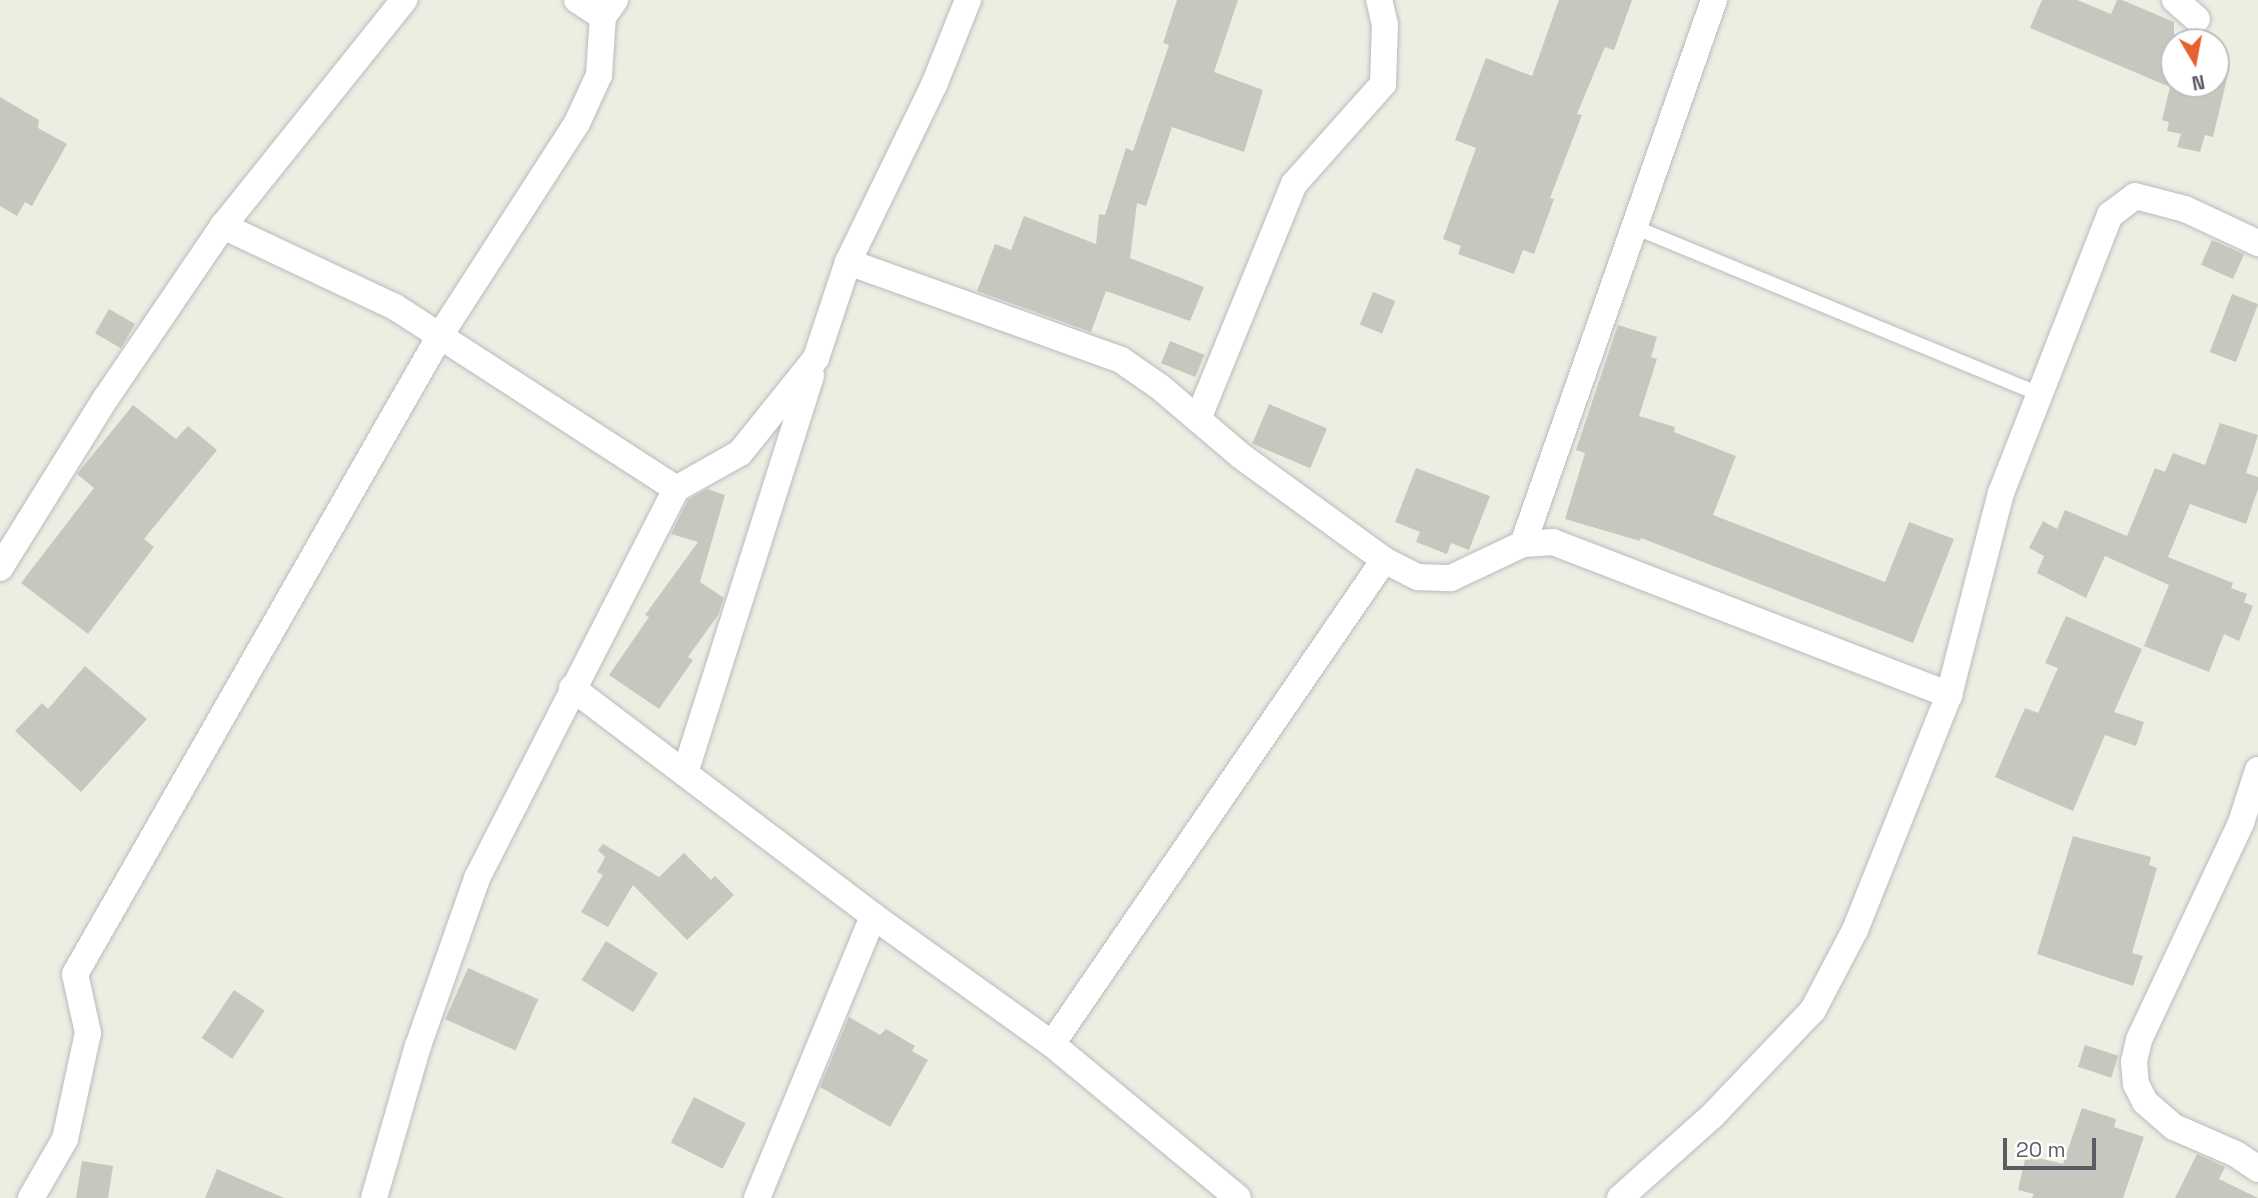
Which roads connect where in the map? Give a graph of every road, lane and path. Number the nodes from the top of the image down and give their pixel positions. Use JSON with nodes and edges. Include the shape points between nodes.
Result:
{"nodes":[{"id":1,"x":404,"y":0,"type":"edge"},
{"id":2,"x":577,"y":0,"type":"edge"},
{"id":3,"x":968,"y":0,"type":"edge"},
{"id":4,"x":1378,"y":0,"type":"edge"},
{"id":5,"x":1714,"y":0,"type":"edge"},
{"id":6,"x":2175,"y":0,"type":"edge"},
{"id":7,"x":609,"y":8,"type":"edge"},
{"id":8,"x":2197,"y":19,"type":"dead end"},
{"id":9,"x":223,"y":226,"type":"junction"},
{"id":10,"x":1634,"y":227,"type":"junction"},
{"id":11,"x":2258,"y":243,"type":"edge"},
{"id":12,"x":848,"y":262,"type":"junction"},
{"id":13,"x":441,"y":334,"type":"junction"},
{"id":14,"x":816,"y":358,"type":"junction"},
{"id":15,"x":2040,"y":394,"type":"junction"},
{"id":16,"x":1198,"y":419,"type":"junction"},
{"id":17,"x":676,"y":489,"type":"junction"},
{"id":18,"x":1523,"y":544,"type":"junction"},
{"id":19,"x":1384,"y":560,"type":"junction"},
{"id":20,"x":0,"y":568,"type":"edge"},
{"id":21,"x":572,"y":688,"type":"junction"},
{"id":22,"x":1949,"y":695,"type":"junction"},
{"id":23,"x":2258,"y":770,"type":"edge"},
{"id":24,"x":685,"y":773,"type":"junction"},
{"id":25,"x":873,"y":916,"type":"junction"},
{"id":26,"x":1052,"y":1044,"type":"junction"},
{"id":27,"x":2258,"y":1169,"type":"edge"},
{"id":28,"x":31,"y":1198,"type":"edge"},
{"id":29,"x":373,"y":1198,"type":"edge"},
{"id":30,"x":757,"y":1198,"type":"edge"},
{"id":31,"x":1238,"y":1198,"type":"edge"},
{"id":32,"x":1620,"y":1198,"type":"edge"}],
"edges":[{"from":1,"to":9,"type":"street"},
{"from":2,"to":7,"type":"street"},
{"from":3,"to":12,"type":"street","via":[[933,86]]},
{"from":4,"to":16,"type":"street","via":[[1385,25],[1383,85],[1294,184]]},
{"from":5,"to":10,"type":"street"},
{"from":6,"to":8,"type":"street"},
{"from":7,"to":13,"type":"street","via":[[599,75],[577,123]]},
{"from":9,"to":13,"type":"street","via":[[395,307]]},
{"from":9,"to":20,"type":"street","via":[[106,398]]},
{"from":10,"to":15,"type":"lane"},
{"from":10,"to":18,"type":"street"},
{"from":11,"to":15,"type":"street","via":[[2185,209],[2135,196],[2110,215]]},
{"from":12,"to":14,"type":"street"},
{"from":12,"to":16,"type":"street","via":[[1121,360]]},
{"from":13,"to":17,"type":"street"},
{"from":13,"to":28,"type":"street","via":[[75,974],[88,1033],[65,1139]]},
{"from":14,"to":17,"type":"street","via":[[740,453]]},
{"from":14,"to":24,"type":"street"},
{"from":15,"to":22,"type":"street","via":[[2001,493]]},
{"from":16,"to":19,"type":"street","via":[[1241,456]]},
{"from":17,"to":21,"type":"street"},
{"from":18,"to":19,"type":"street","via":[[1451,578],[1418,577]]},
{"from":18,"to":22,"type":"street","via":[[1553,541]]},
{"from":19,"to":26,"type":"street"},
{"from":21,"to":24,"type":"street"},
{"from":21,"to":29,"type":"street","via":[[477,878],[418,1046]]},
{"from":22,"to":32,"type":"street","via":[[1855,930],[1813,1010],[1712,1116]]},
{"from":23,"to":27,"type":"street","via":[[2241,823],[2138,1040],[2134,1062],[2136,1084],[2155,1111],[2174,1127],[2236,1154]]},
{"from":24,"to":25,"type":"street"},
{"from":25,"to":26,"type":"street"},
{"from":25,"to":30,"type":"street"},
{"from":26,"to":31,"type":"street"}]}
